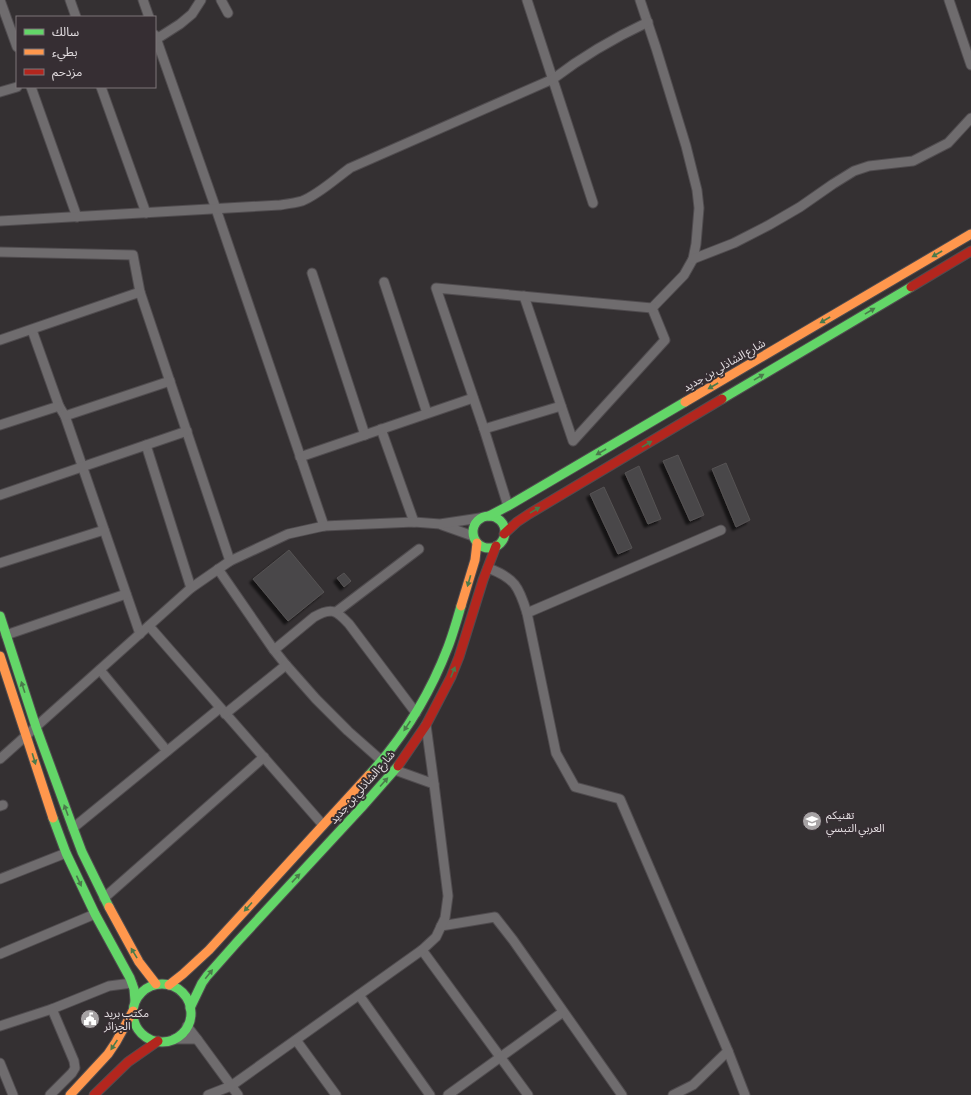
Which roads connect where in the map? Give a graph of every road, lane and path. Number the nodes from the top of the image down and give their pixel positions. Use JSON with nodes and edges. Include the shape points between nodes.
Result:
{"nodes":[{"id":1,"x":0,"y":0,"type":"edge"},
{"id":2,"x":70,"y":0,"type":"edge"},
{"id":3,"x":142,"y":0,"type":"edge"},
{"id":4,"x":201,"y":0,"type":"edge"},
{"id":5,"x":221,"y":0,"type":"edge"},
{"id":6,"x":527,"y":0,"type":"edge"},
{"id":7,"x":640,"y":0,"type":"edge"},
{"id":8,"x":949,"y":0,"type":"edge"},
{"id":9,"x":228,"y":13,"type":"dead end"},
{"id":10,"x":76,"y":16,"type":"edge"},
{"id":11,"x":148,"y":16,"type":"edge"},
{"id":12,"x":648,"y":22,"type":"junction"},
{"id":13,"x":156,"y":39,"type":"edge"},
{"id":14,"x":16,"y":44,"type":"edge"},
{"id":15,"x":971,"y":65,"type":"edge"},
{"id":16,"x":553,"y":79,"type":"junction"},
{"id":17,"x":16,"y":87,"type":"edge"},
{"id":18,"x":31,"y":88,"type":"edge"},
{"id":19,"x":101,"y":88,"type":"edge"},
{"id":20,"x":0,"y":92,"type":"edge"},
{"id":21,"x":971,"y":118,"type":"edge"},
{"id":22,"x":593,"y":203,"type":"dead end"},
{"id":23,"x":216,"y":209,"type":"junction"},
{"id":24,"x":146,"y":213,"type":"junction"},
{"id":25,"x":77,"y":217,"type":"junction"},
{"id":26,"x":0,"y":221,"type":"edge"},
{"id":27,"x":971,"y":234,"type":"edge"},
{"id":28,"x":971,"y":251,"type":"edge"},
{"id":29,"x":0,"y":252,"type":"edge"},
{"id":30,"x":693,"y":259,"type":"junction"},
{"id":31,"x":312,"y":273,"type":"dead end"},
{"id":32,"x":384,"y":282,"type":"dead end"},
{"id":33,"x":140,"y":292,"type":"junction"},
{"id":34,"x":524,"y":296,"type":"junction"},
{"id":35,"x":652,"y":308,"type":"junction"},
{"id":36,"x":32,"y":330,"type":"junction"},
{"id":37,"x":0,"y":340,"type":"edge"},
{"id":38,"x":170,"y":381,"type":"junction"},
{"id":39,"x":473,"y":398,"type":"junction"},
{"id":40,"x":59,"y":406,"type":"junction"},
{"id":41,"x":561,"y":406,"type":"junction"},
{"id":42,"x":427,"y":413,"type":"junction"},
{"id":43,"x":65,"y":416,"type":"junction"},
{"id":44,"x":0,"y":425,"type":"edge"},
{"id":45,"x":381,"y":429,"type":"junction"},
{"id":46,"x":484,"y":429,"type":"junction"},
{"id":47,"x":187,"y":432,"type":"junction"},
{"id":48,"x":365,"y":435,"type":"junction"},
{"id":49,"x":146,"y":445,"type":"junction"},
{"id":50,"x":300,"y":457,"type":"junction"},
{"id":51,"x":82,"y":466,"type":"junction"},
{"id":52,"x":0,"y":495,"type":"edge"},
{"id":53,"x":508,"y":506,"type":"junction"},
{"id":54,"x":484,"y":517,"type":"junction"},
{"id":55,"x":414,"y":522,"type":"junction"},
{"id":56,"x":440,"y":524,"type":"junction"},
{"id":57,"x":324,"y":526,"type":"junction"},
{"id":58,"x":104,"y":530,"type":"junction"},
{"id":59,"x":721,"y":530,"type":"dead end"},
{"id":60,"x":504,"y":534,"type":"junction"},
{"id":61,"x":475,"y":540,"type":"junction"},
{"id":62,"x":496,"y":546,"type":"junction"},
{"id":63,"x":419,"y":549,"type":"dead end"},
{"id":64,"x":230,"y":561,"type":"junction"},
{"id":65,"x":0,"y":563,"type":"edge"},
{"id":66,"x":488,"y":568,"type":"junction"},
{"id":67,"x":218,"y":569,"type":"junction"},
{"id":68,"x":191,"y":588,"type":"junction"},
{"id":69,"x":126,"y":594,"type":"junction"},
{"id":70,"x":336,"y":612,"type":"junction"},
{"id":71,"x":527,"y":613,"type":"junction"},
{"id":72,"x":0,"y":616,"type":"edge"},
{"id":73,"x":149,"y":626,"type":"junction"},
{"id":74,"x":140,"y":634,"type":"junction"},
{"id":75,"x":6,"y":635,"type":"junction"},
{"id":76,"x":274,"y":650,"type":"junction"},
{"id":77,"x":0,"y":656,"type":"edge"},
{"id":78,"x":286,"y":665,"type":"junction"},
{"id":79,"x":100,"y":670,"type":"junction"},
{"id":80,"x":223,"y":711,"type":"junction"},
{"id":81,"x":416,"y":713,"type":"junction"},
{"id":82,"x":426,"y":725,"type":"junction"},
{"id":83,"x":36,"y":727,"type":"junction"},
{"id":84,"x":26,"y":735,"type":"junction"},
{"id":85,"x":167,"y":751,"type":"junction"},
{"id":86,"x":264,"y":757,"type":"junction"},
{"id":87,"x":0,"y":759,"type":"edge"},
{"id":88,"x":382,"y":761,"type":"junction"},
{"id":89,"x":394,"y":770,"type":"junction"},
{"id":90,"x":434,"y":784,"type":"junction"},
{"id":91,"x":323,"y":825,"type":"junction"},
{"id":92,"x":73,"y":828,"type":"junction"},
{"id":93,"x":66,"y":853,"type":"junction"},
{"id":94,"x":0,"y":879,"type":"edge"},
{"id":95,"x":104,"y":898,"type":"junction"},
{"id":96,"x":95,"y":914,"type":"junction"},
{"id":97,"x":441,"y":926,"type":"junction"},
{"id":98,"x":422,"y":950,"type":"junction"},
{"id":99,"x":0,"y":954,"type":"edge"},
{"id":100,"x":132,"y":983,"type":"junction"},
{"id":101,"x":156,"y":984,"type":"junction"},
{"id":102,"x":169,"y":985,"type":"junction"},
{"id":103,"x":359,"y":995,"type":"junction"},
{"id":104,"x":135,"y":1001,"type":"junction"},
{"id":105,"x":190,"y":1008,"type":"junction"},
{"id":106,"x":52,"y":1009,"type":"junction"},
{"id":107,"x":133,"y":1011,"type":"junction"},
{"id":108,"x":563,"y":1012,"type":"junction"},
{"id":109,"x":0,"y":1026,"type":"edge"},
{"id":110,"x":187,"y":1026,"type":"junction"},
{"id":111,"x":174,"y":1039,"type":"junction"},
{"id":112,"x":197,"y":1039,"type":"junction"},
{"id":113,"x":296,"y":1040,"type":"junction"},
{"id":114,"x":158,"y":1041,"type":"junction"},
{"id":115,"x":728,"y":1051,"type":"junction"},
{"id":116,"x":501,"y":1057,"type":"junction"},
{"id":117,"x":0,"y":1062,"type":"edge"},
{"id":118,"x":231,"y":1086,"type":"junction"},
{"id":119,"x":9,"y":1094,"type":"edge"},
{"id":120,"x":50,"y":1095,"type":"edge"},
{"id":121,"x":70,"y":1095,"type":"edge"},
{"id":122,"x":94,"y":1095,"type":"edge"},
{"id":123,"x":208,"y":1095,"type":"edge"},
{"id":124,"x":238,"y":1095,"type":"edge"},
{"id":125,"x":336,"y":1095,"type":"edge"},
{"id":126,"x":430,"y":1095,"type":"edge"},
{"id":127,"x":448,"y":1095,"type":"edge"},
{"id":128,"x":528,"y":1095,"type":"edge"},
{"id":129,"x":622,"y":1095,"type":"edge"},
{"id":130,"x":673,"y":1095,"type":"edge"},
{"id":131,"x":744,"y":1095,"type":"edge"}],
"edges":[{"from":1,"to":14,"type":"street"},
{"from":2,"to":10,"type":"street"},
{"from":3,"to":11,"type":"street"},
{"from":4,"to":13,"type":"street","via":[[192,14]]},
{"from":5,"to":9,"type":"street"},
{"from":6,"to":16,"type":"street"},
{"from":7,"to":12,"type":"street"},
{"from":8,"to":15,"type":"street"},
{"from":12,"to":16,"type":"street","via":[[600,47]]},
{"from":12,"to":30,"type":"street","via":[[697,190],[699,208]]},
{"from":13,"to":23,"type":"street"},
{"from":16,"to":22,"type":"street"},
{"from":16,"to":23,"type":"street","via":[[350,168],[303,200],[280,206]]},
{"from":17,"to":20,"type":"street"},
{"from":18,"to":25,"type":"street"},
{"from":19,"to":24,"type":"street"},
{"from":21,"to":30,"type":"street","via":[[948,143],[913,161],[869,166],[854,171],[769,224],[734,243]]},
{"from":23,"to":24,"type":"street"},
{"from":23,"to":50,"type":"street"},
{"from":24,"to":25,"type":"street"},
{"from":25,"to":26,"type":"street"},
{"from":27,"to":53,"type":"main road","name":"شارع الشاذلي بن جديد","one_way":true},
{"from":60,"to":28,"type":"main road","one_way":true,"via":[[529,514]]},
{"from":29,"to":33,"type":"street","via":[[133,255]]},
{"from":30,"to":35,"type":"street","via":[[684,275]]},
{"from":31,"to":48,"type":"street"},
{"from":32,"to":42,"type":"street"},
{"from":33,"to":36,"type":"street"},
{"from":33,"to":38,"type":"street"},
{"from":34,"to":35,"type":"street"},
{"from":34,"to":39,"type":"street","via":[[436,288]]},
{"from":34,"to":41,"type":"street"},
{"from":35,"to":41,"type":"street","via":[[665,340],[573,441]]},
{"from":36,"to":37,"type":"street"},
{"from":36,"to":40,"type":"street"},
{"from":38,"to":43,"type":"street"},
{"from":38,"to":47,"type":"street"},
{"from":39,"to":42,"type":"street"},
{"from":39,"to":46,"type":"street"},
{"from":40,"to":43,"type":"street"},
{"from":40,"to":44,"type":"street"},
{"from":41,"to":46,"type":"street"},
{"from":42,"to":45,"type":"street"},
{"from":43,"to":51,"type":"street"},
{"from":45,"to":48,"type":"street"},
{"from":45,"to":55,"type":"street"},
{"from":46,"to":53,"type":"street"},
{"from":47,"to":49,"type":"street"},
{"from":47,"to":64,"type":"street"},
{"from":48,"to":50,"type":"street"},
{"from":49,"to":51,"type":"street"},
{"from":49,"to":68,"type":"street"},
{"from":50,"to":57,"type":"street"},
{"from":51,"to":52,"type":"street"},
{"from":51,"to":58,"type":"street"},
{"from":53,"to":54,"type":"main road","name":"شارع الشاذلي بن جديد"},
{"from":54,"to":56,"type":"street"},
{"from":54,"to":60,"type":"main road","via":[[495,517],[501,522]]},
{"from":54,"to":61,"type":"main road","via":[[474,524]]},
{"from":55,"to":56,"type":"street"},
{"from":55,"to":57,"type":"street"},
{"from":56,"to":61,"type":"street"},
{"from":57,"to":64,"type":"street","via":[[288,534]]},
{"from":58,"to":65,"type":"street"},
{"from":58,"to":69,"type":"street"},
{"from":59,"to":71,"type":"street"},
{"from":60,"to":62,"type":"main road","via":[[502,541]]},
{"from":61,"to":62,"type":"main road","via":[[480,546]]},
{"from":61,"to":81,"type":"main road","name":"شارع الشاذلي بن جديد","one_way":true,"via":[[475,560],[448,647]]},
{"from":62,"to":66,"type":"main road","name":"شارع الشاذلي بن جديد"},
{"from":63,"to":70,"type":"street"},
{"from":64,"to":67,"type":"street"},
{"from":66,"to":71,"type":"street","via":[[510,579],[518,588]]},
{"from":82,"to":66,"type":"main road","name":"شارع الشاذلي بن جديد","one_way":true,"via":[[459,657]]},
{"from":67,"to":68,"type":"street"},
{"from":67,"to":76,"type":"street"},
{"from":68,"to":73,"type":"street"},
{"from":69,"to":74,"type":"street"},
{"from":69,"to":75,"type":"street"},
{"from":70,"to":76,"type":"street","via":[[328,611],[314,617]]},
{"from":70,"to":81,"type":"street","via":[[349,624]]},
{"from":71,"to":115,"type":"street","via":[[556,753],[575,787],[620,798]]},
{"from":72,"to":75,"type":"main road"},
{"from":73,"to":74,"type":"street"},
{"from":73,"to":80,"type":"street"},
{"from":74,"to":79,"type":"street"},
{"from":83,"to":75,"type":"main road","one_way":true},
{"from":76,"to":78,"type":"street"},
{"from":77,"to":84,"type":"main road"},
{"from":78,"to":80,"type":"street"},
{"from":78,"to":88,"type":"street","via":[[321,704]]},
{"from":79,"to":83,"type":"street"},
{"from":79,"to":85,"type":"street"},
{"from":80,"to":85,"type":"street"},
{"from":80,"to":86,"type":"street"},
{"from":81,"to":88,"type":"main road","name":"شارع الشاذلي بن جديد","one_way":true},
{"from":82,"to":89,"type":"main road","name":"شارع الشاذلي بن جديد"},
{"from":82,"to":90,"type":"street"},
{"from":83,"to":84,"type":"street"},
{"from":92,"to":83,"type":"main road","one_way":true},
{"from":84,"to":87,"type":"street"},
{"from":84,"to":93,"type":"main road","one_way":true},
{"from":85,"to":92,"type":"street"},
{"from":86,"to":91,"type":"street"},
{"from":86,"to":95,"type":"street"},
{"from":88,"to":91,"type":"main road","name":"شارع الشاذلي بن جديد"},
{"from":89,"to":90,"type":"street"},
{"from":105,"to":89,"type":"main road","name":"شارع الشاذلي بن جديد","one_way":true,"via":[[207,976]]},
{"from":90,"to":97,"type":"street","via":[[448,896],[445,918]]},
{"from":91,"to":102,"type":"main road","name":"شارع الشاذلي بن جديد","one_way":true,"via":[[209,950]]},
{"from":92,"to":95,"type":"main road"},
{"from":93,"to":94,"type":"street"},
{"from":93,"to":96,"type":"main road","one_way":true},
{"from":101,"to":95,"type":"main road","one_way":true,"via":[[139,962]]},
{"from":96,"to":99,"type":"street"},
{"from":96,"to":100,"type":"main road"},
{"from":97,"to":98,"type":"street","via":[[436,936]]},
{"from":97,"to":108,"type":"street","via":[[495,917]]},
{"from":98,"to":103,"type":"street"},
{"from":98,"to":116,"type":"street"},
{"from":100,"to":104,"type":"main road"},
{"from":100,"to":106,"type":"street","via":[[110,986]]},
{"from":101,"to":102,"type":"main road"},
{"from":101,"to":104,"type":"main road","via":[[140,993]]},
{"from":102,"to":105,"type":"main road","via":[[183,994]]},
{"from":103,"to":113,"type":"street"},
{"from":103,"to":126,"type":"street"},
{"from":104,"to":107,"type":"main road"},
{"from":105,"to":110,"type":"main road"},
{"from":106,"to":109,"type":"street"},
{"from":106,"to":120,"type":"street","via":[[75,1068]]},
{"from":107,"to":114,"type":"main road","via":[[134,1022],[141,1032]]},
{"from":107,"to":121,"type":"main road","one_way":true,"via":[[108,1054]]},
{"from":108,"to":116,"type":"street"},
{"from":108,"to":129,"type":"street"},
{"from":110,"to":111,"type":"main road"},
{"from":110,"to":112,"type":"street"},
{"from":111,"to":112,"type":"street"},
{"from":111,"to":114,"type":"main road"},
{"from":112,"to":118,"type":"street"},
{"from":113,"to":118,"type":"street"},
{"from":113,"to":125,"type":"street"},
{"from":114,"to":122,"type":"main road","via":[[128,1062]]},
{"from":115,"to":130,"type":"street","via":[[693,1085]]},
{"from":115,"to":131,"type":"street"},
{"from":116,"to":127,"type":"street"},
{"from":116,"to":128,"type":"street"},
{"from":117,"to":119,"type":"street"},
{"from":118,"to":123,"type":"street"},
{"from":118,"to":124,"type":"street"}]}
